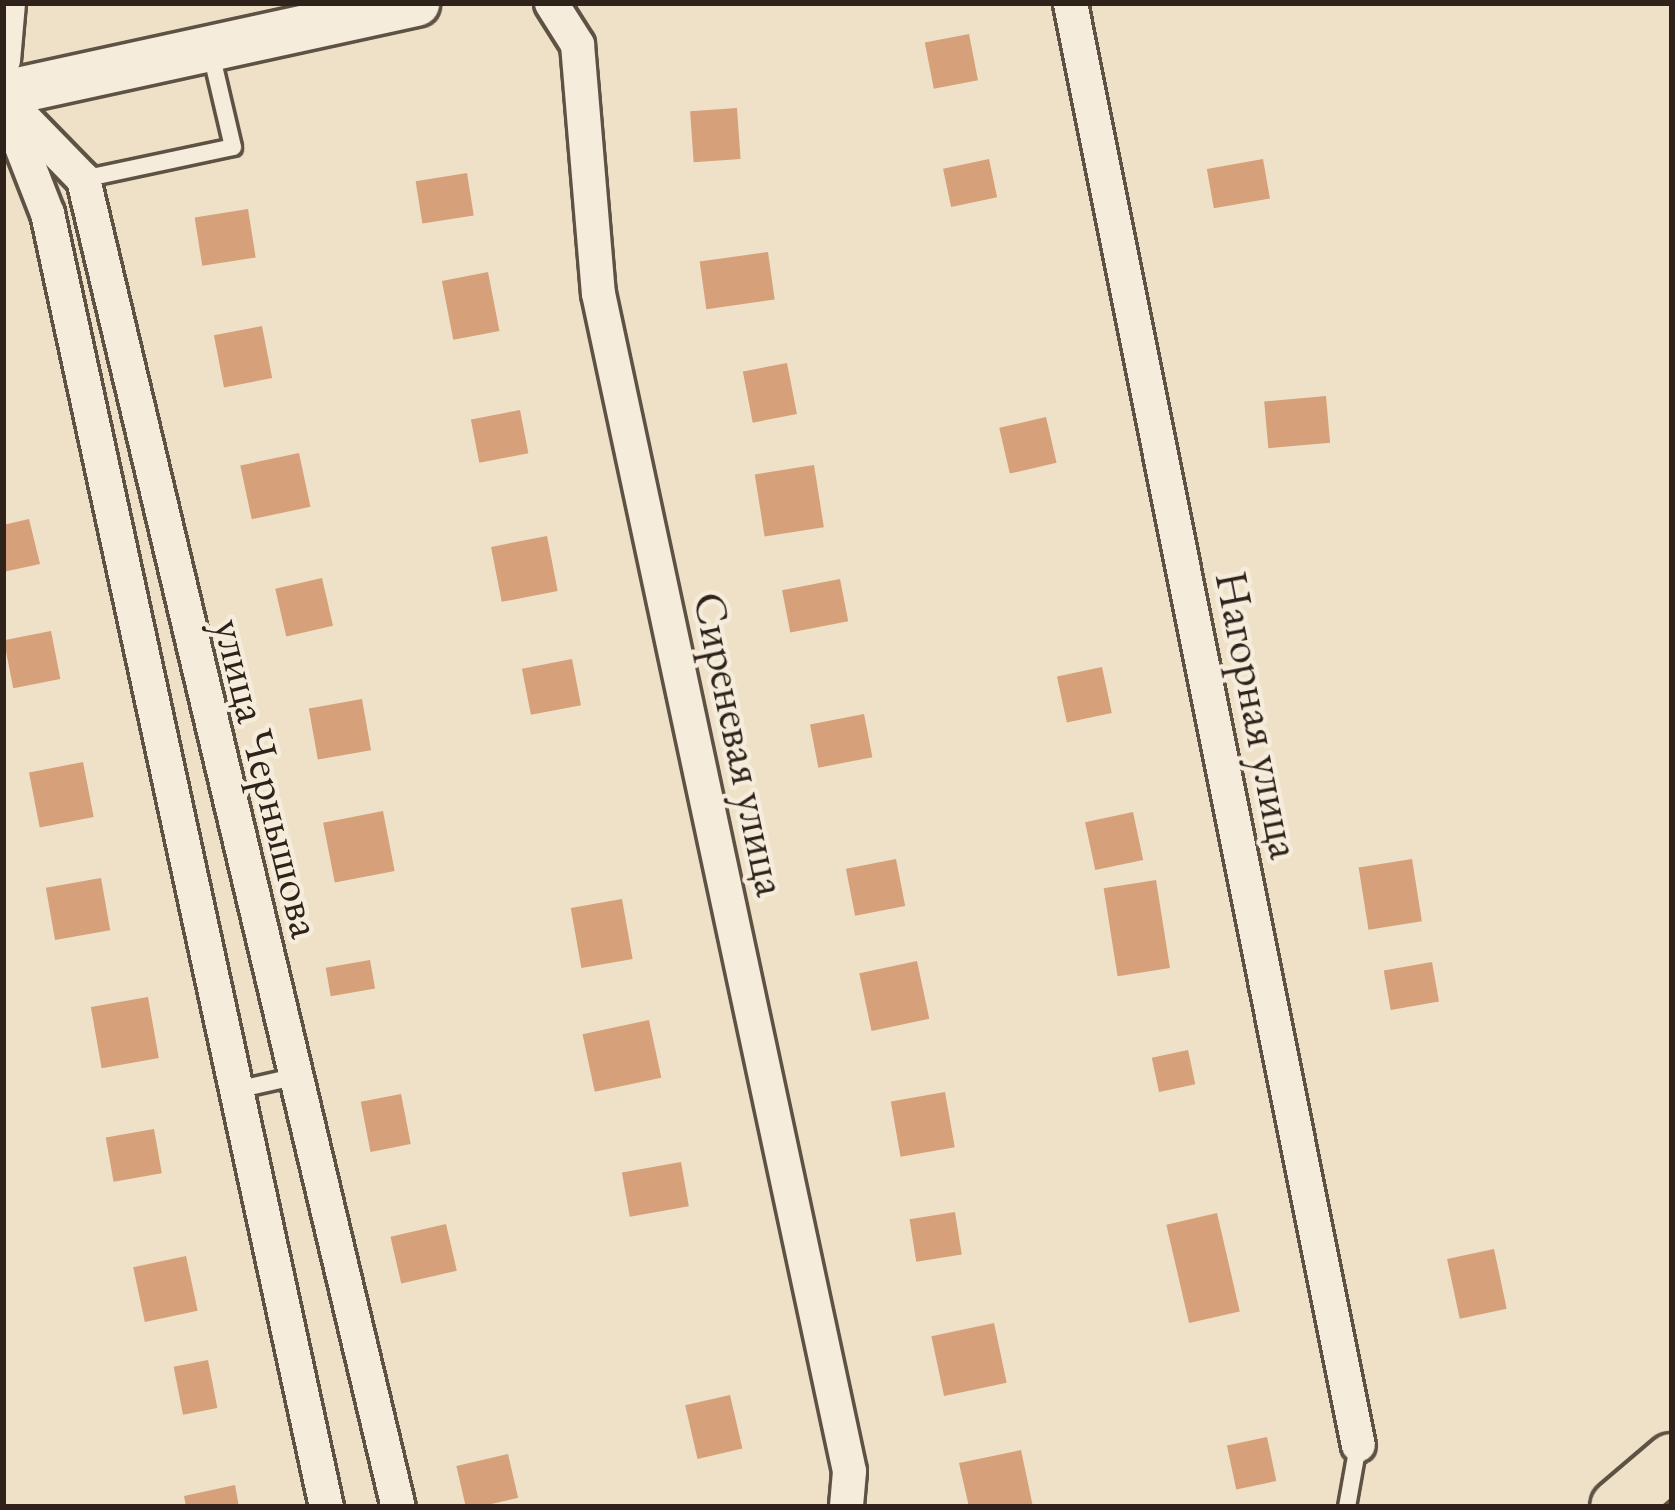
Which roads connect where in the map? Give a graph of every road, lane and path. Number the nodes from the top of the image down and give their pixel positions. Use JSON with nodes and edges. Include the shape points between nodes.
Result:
{"nodes":[{"id":1,"x":8,"y":3,"type":"edge"},
{"id":2,"x":416,"y":3,"type":"edge"},
{"id":3,"x":551,"y":3,"type":"edge"},
{"id":4,"x":1070,"y":3,"type":"edge"},
{"id":5,"x":210,"y":48,"type":"junction"},
{"id":6,"x":3,"y":61,"type":"edge"},
{"id":7,"x":3,"y":97,"type":"edge"},
{"id":8,"x":83,"y":179,"type":"junction"},
{"id":9,"x":298,"y":1076,"type":"junction"},
{"id":10,"x":236,"y":1090,"type":"junction"},
{"id":11,"x":1358,"y":1445,"type":"joint"},
{"id":12,"x":1672,"y":1462,"type":"edge"},
{"id":13,"x":326,"y":1507,"type":"edge"},
{"id":14,"x":398,"y":1507,"type":"edge"},
{"id":15,"x":846,"y":1507,"type":"edge"},
{"id":16,"x":1347,"y":1507,"type":"edge"},
{"id":17,"x":1618,"y":1507,"type":"edge"}],
"edges":[{"from":1,"to":6,"type":"street"},
{"from":2,"to":5,"type":"main road"},
{"from":3,"to":15,"type":"street","name":"Сиреневая улица","via":[[577,44],[598,293],[849,1471]]},
{"from":4,"to":11,"type":"street","name":"Нагорная улица"},
{"from":5,"to":7,"type":"main road"},
{"from":5,"to":8,"type":"lane","via":[[233,147]]},
{"from":7,"to":8,"type":"street"},
{"from":7,"to":10,"type":"street","name":"улица Чернышова","via":[[47,213]]},
{"from":8,"to":9,"type":"street","name":"улица Чернышова"},
{"from":9,"to":10,"type":"lane"},
{"from":9,"to":14,"type":"street","name":"улица Чернышова","via":[[302,1137]]},
{"from":10,"to":13,"type":"street","name":"улица Чернышова"},
{"from":11,"to":16,"type":"lane"},
{"from":12,"to":17,"type":"highway"}]}
